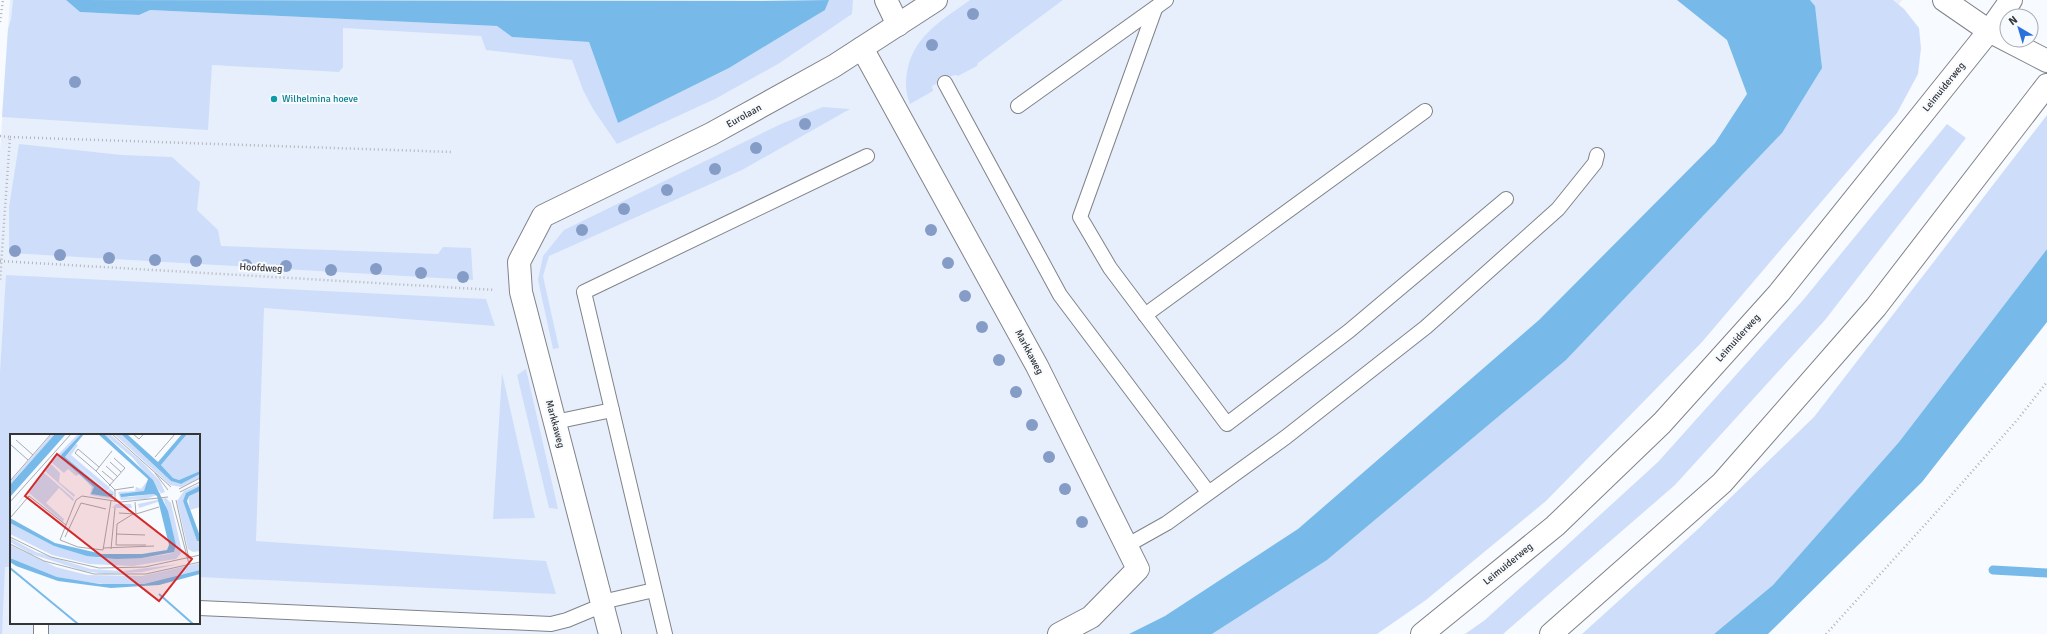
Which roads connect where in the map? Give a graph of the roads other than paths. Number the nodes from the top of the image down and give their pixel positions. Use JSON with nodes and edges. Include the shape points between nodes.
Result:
{"nodes":[{"id":1,"x":886,"y":0,"type":"edge"},
{"id":2,"x":936,"y":0,"type":"edge"},
{"id":3,"x":1944,"y":0,"type":"edge"},
{"id":4,"x":1160,"y":4,"type":"edge"},
{"id":5,"x":2007,"y":6,"type":"edge"},
{"id":6,"x":898,"y":25,"type":"junction"},
{"id":7,"x":1989,"y":31,"type":"junction"},
{"id":8,"x":2039,"y":44,"type":"edge"},
{"id":9,"x":862,"y":48,"type":"junction"},
{"id":10,"x":2047,"y":53,"type":"edge"},
{"id":11,"x":2047,"y":62,"type":"edge"},
{"id":12,"x":945,"y":83,"type":"dead end"},
{"id":13,"x":2047,"y":85,"type":"edge"},
{"id":14,"x":1018,"y":106,"type":"dead end"},
{"id":15,"x":1425,"y":111,"type":"dead end"},
{"id":16,"x":1597,"y":154,"type":"dead end"},
{"id":17,"x":867,"y":156,"type":"dead end"},
{"id":18,"x":1506,"y":199,"type":"dead end"},
{"id":19,"x":543,"y":216,"type":"joint"},
{"id":20,"x":1145,"y":315,"type":"junction"},
{"id":21,"x":612,"y":410,"type":"junction"},
{"id":22,"x":555,"y":422,"type":"junction"},
{"id":23,"x":1208,"y":492,"type":"junction"},
{"id":24,"x":1126,"y":546,"type":"junction"},
{"id":25,"x":654,"y":590,"type":"junction"},
{"id":26,"x":602,"y":603,"type":"junction"},
{"id":27,"x":200,"y":608,"type":"edge"},
{"id":28,"x":610,"y":634,"type":"edge"},
{"id":29,"x":665,"y":634,"type":"edge"},
{"id":30,"x":1059,"y":634,"type":"edge"},
{"id":31,"x":1422,"y":634,"type":"edge"},
{"id":32,"x":1551,"y":634,"type":"edge"}],
"edges":[{"from":1,"to":6,"type":"main road"},
{"from":2,"to":6,"type":"main road","name":"Eurolaan"},
{"from":3,"to":7,"type":"main road"},
{"from":4,"to":14,"type":"lane"},
{"from":4,"to":20,"type":"lane","via":[[1080,217],[1110,268]]},
{"from":5,"to":7,"type":"main road","name":"Leimuiderweg"},
{"from":6,"to":9,"type":"main road","name":"Eurolaan"},
{"from":7,"to":11,"type":"main road"},
{"from":7,"to":31,"type":"main road","name":"Leimuiderweg","via":[[1779,293],[1662,423],[1554,526]]},
{"from":8,"to":10,"type":"main road"},
{"from":9,"to":19,"type":"main road","name":"Eurolaan","via":[[711,134]]},
{"from":9,"to":24,"type":"main road","name":"Markkaweg","via":[[1037,366]]},
{"from":12,"to":23,"type":"lane","via":[[1060,295]]},
{"from":13,"to":32,"type":"main road","via":[[1876,307],[1722,483]]},
{"from":15,"to":20,"type":"lane"},
{"from":16,"to":23,"type":"lane","via":[[1595,163],[1558,209],[1426,327],[1292,432]]},
{"from":17,"to":21,"type":"lane","via":[[584,292]]},
{"from":18,"to":20,"type":"lane","via":[[1348,331],[1227,424]]},
{"from":19,"to":22,"type":"main road","name":"Markkaweg","via":[[519,262],[521,292]]},
{"from":21,"to":22,"type":"lane"},
{"from":21,"to":25,"type":"lane"},
{"from":22,"to":26,"type":"main road","name":"Markkaweg"},
{"from":23,"to":24,"type":"lane","via":[[1167,523]]},
{"from":24,"to":30,"type":"main road","name":"Markkaweg","via":[[1138,569],[1092,617]]},
{"from":25,"to":26,"type":"lane"},
{"from":25,"to":29,"type":"lane"},
{"from":26,"to":27,"type":"lane","via":[[567,620],[551,624]]},
{"from":26,"to":28,"type":"main road","name":"Markkaweg"}]}
